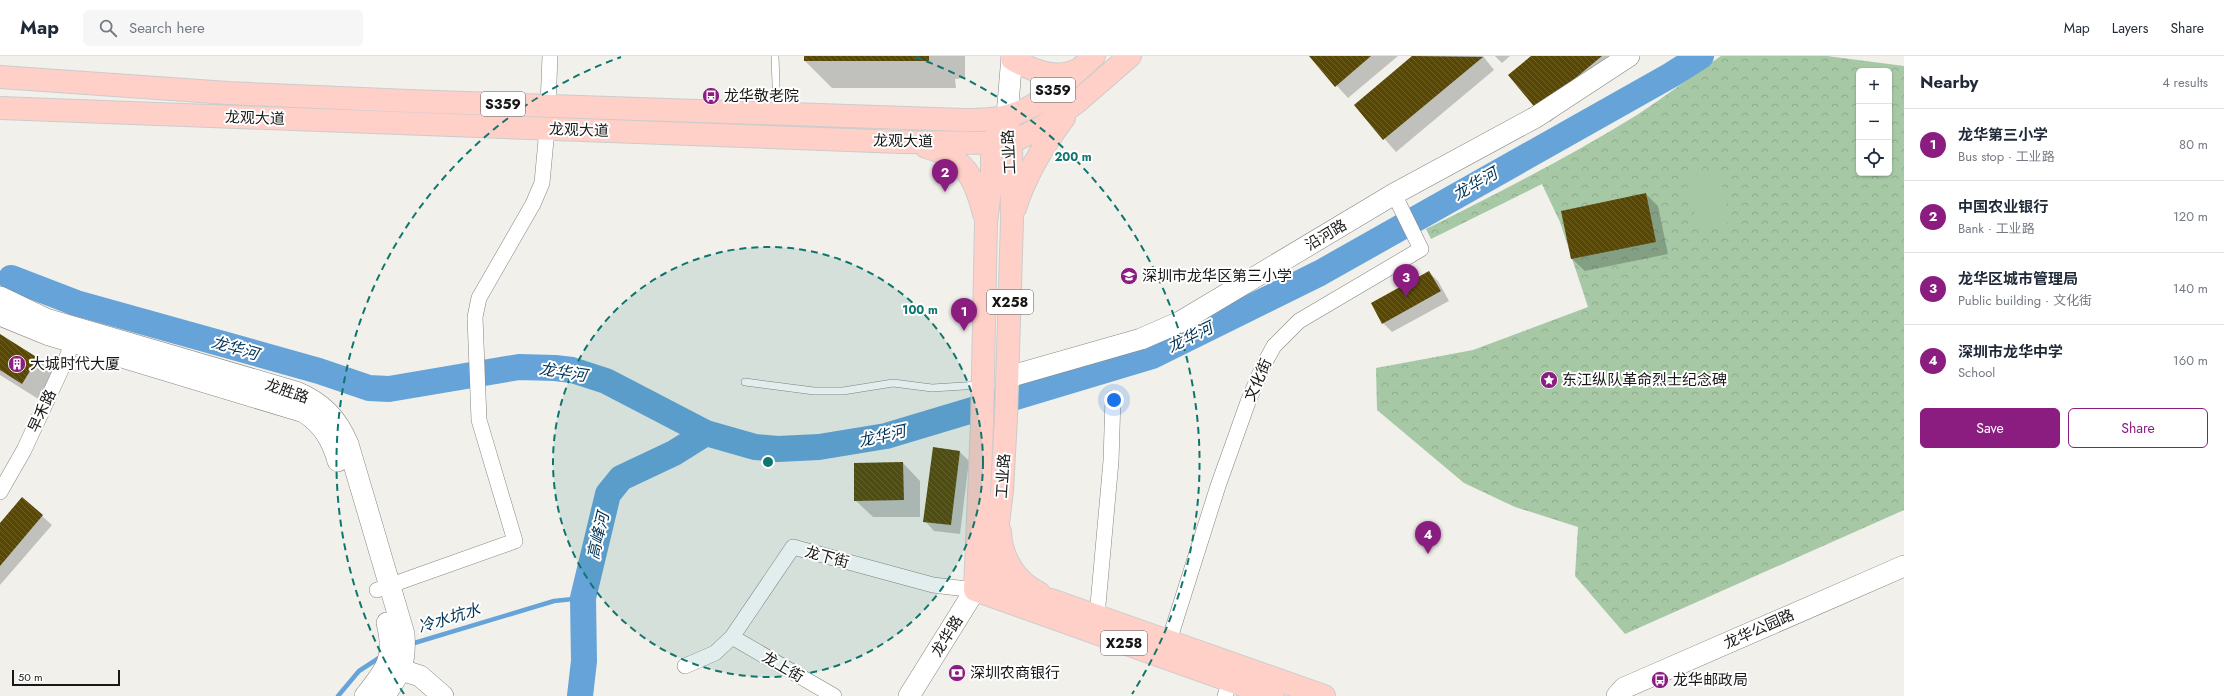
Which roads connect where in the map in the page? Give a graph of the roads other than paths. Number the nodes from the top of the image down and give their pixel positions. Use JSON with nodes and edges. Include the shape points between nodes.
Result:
{"nodes":[{"id":1,"x":550,"y":56,"type":"edge"},
{"id":2,"x":775,"y":56,"type":"edge"},
{"id":3,"x":1130,"y":56,"type":"edge"},
{"id":4,"x":1629,"y":56,"type":"edge"},
{"id":5,"x":1014,"y":57,"type":"edge"},
{"id":6,"x":1087,"y":62,"type":"edge"},
{"id":7,"x":0,"y":77,"type":"edge"},
{"id":8,"x":1077,"y":102,"type":"junction"},
{"id":9,"x":548,"y":106,"type":"junction"},
{"id":10,"x":0,"y":108,"type":"edge"},
{"id":11,"x":777,"y":114,"type":"junction"},
{"id":12,"x":1007,"y":116,"type":"junction"},
{"id":13,"x":547,"y":129,"type":"junction"},
{"id":14,"x":901,"y":142,"type":"junction"},
{"id":15,"x":1001,"y":142,"type":"junction"},
{"id":16,"x":1397,"y":200,"type":"junction"},
{"id":17,"x":1012,"y":221,"type":"junction"},
{"id":18,"x":986,"y":224,"type":"junction"},
{"id":19,"x":0,"y":297,"type":"edge"},
{"id":20,"x":0,"y":315,"type":"edge"},
{"id":21,"x":75,"y":335,"type":"junction"},
{"id":22,"x":1008,"y":380,"type":"junction"},
{"id":23,"x":745,"y":382,"type":"dead end"},
{"id":24,"x":982,"y":387,"type":"junction"},
{"id":25,"x":1113,"y":398,"type":"dead end"},
{"id":26,"x":0,"y":492,"type":"edge"},
{"id":27,"x":999,"y":520,"type":"junction"},
{"id":28,"x":1904,"y":566,"type":"edge"},
{"id":29,"x":983,"y":586,"type":"junction"},
{"id":30,"x":384,"y":587,"type":"junction"},
{"id":31,"x":1054,"y":601,"type":"junction"},
{"id":32,"x":1097,"y":616,"type":"junction"},
{"id":33,"x":732,"y":637,"type":"junction"},
{"id":34,"x":1169,"y":641,"type":"junction"},
{"id":35,"x":396,"y":663,"type":"junction"},
{"id":36,"x":685,"y":666,"type":"dead end"},
{"id":37,"x":1228,"y":688,"type":"edge"},
{"id":38,"x":365,"y":696,"type":"edge"},
{"id":39,"x":384,"y":696,"type":"edge"},
{"id":40,"x":443,"y":696,"type":"edge"},
{"id":41,"x":834,"y":696,"type":"edge"},
{"id":42,"x":909,"y":696,"type":"edge"},
{"id":43,"x":1273,"y":696,"type":"edge"},
{"id":44,"x":1324,"y":696,"type":"edge"},
{"id":45,"x":1618,"y":696,"type":"edge"}],
"edges":[{"from":1,"to":9,"type":"street"},
{"from":2,"to":11,"type":"lane"},
{"from":3,"to":8,"type":"main road","name":"龙观大道","number":"S359"},
{"from":4,"to":16,"type":"street","name":"沿河路","via":[[1536,117]]},
{"from":5,"to":6,"type":"main road","via":[[1049,74],[1068,74]]},
{"from":5,"to":12,"type":"street"},
{"from":6,"to":12,"type":"main road","name":"龙观大道","number":"S359","via":[[1040,101]]},
{"from":7,"to":9,"type":"main road","name":"龙观大道","number":"S359","via":[[228,93]]},
{"from":8,"to":15,"type":"main road","name":"龙观大道","number":"S359","via":[[1042,127]]},
{"from":8,"to":17,"type":"main road","via":[[1051,136],[1033,168],[1020,194]]},
{"from":9,"to":11,"type":"main road","name":"龙观大道","number":"S359"},
{"from":10,"to":13,"type":"main road","name":"龙观大道","number":"S359"},
{"from":11,"to":12,"type":"main road","name":"龙观大道","number":"S359","via":[[964,120]]},
{"from":12,"to":15,"type":"main road","name":"工业路","number":"X258"},
{"from":13,"to":14,"type":"main road","name":"龙观大道","number":"S359"},
{"from":13,"to":30,"type":"street","via":[[542,183],[476,308],[476,390],[481,428],[515,541]]},
{"from":14,"to":15,"type":"main road","name":"龙观大道","number":"S359"},
{"from":14,"to":18,"type":"main road","via":[[943,153],[961,164],[976,187]]},
{"from":15,"to":17,"type":"main road","name":"工业路","number":"X258"},
{"from":15,"to":18,"type":"main road","name":"工业路","number":"X258","via":[[992,173]]},
{"from":16,"to":22,"type":"street","name":"沿河路","via":[[1199,305],[1180,322],[1141,339]]},
{"from":16,"to":34,"type":"street","name":"文化街","via":[[1421,249],[1299,320],[1274,346],[1251,395],[1223,472]]},
{"from":17,"to":22,"type":"main road","name":"工业路","number":"X258"},
{"from":18,"to":24,"type":"main road","name":"工业路","number":"X258"},
{"from":19,"to":21,"type":"street","name":"龙胜路"},
{"from":20,"to":21,"type":"street","name":"龙胜路","via":[[31,329]]},
{"from":21,"to":26,"type":"street","name":"早禾路","via":[[24,450]]},
{"from":21,"to":30,"type":"street","name":"龙胜路","via":[[296,392],[327,410],[336,420],[348,444]]},
{"from":22,"to":27,"type":"main road","name":"工业路","number":"X258"},
{"from":23,"to":24,"type":"lane","via":[[829,391],[893,383],[932,388]]},
{"from":24,"to":29,"type":"main road","name":"工业路","number":"X258"},
{"from":25,"to":32,"type":"street","via":[[1111,461]]},
{"from":27,"to":29,"type":"main road","name":"工业路","number":"X258","via":[[992,559]]},
{"from":27,"to":31,"type":"main road","via":[[1004,551],[1014,573],[1034,591]]},
{"from":28,"to":45,"type":"street","name":"龙华公园路","via":[[1624,688]]},
{"from":29,"to":31,"type":"main road","number":"X258"},
{"from":29,"to":33,"type":"street","name":"龙下街","via":[[933,585],[793,548]]},
{"from":29,"to":37,"type":"main road","number":"X258"},
{"from":29,"to":42,"type":"street","name":"龙华路"},
{"from":30,"to":35,"type":"street","name":"龙胜路","via":[[397,636]]},
{"from":31,"to":32,"type":"main road","number":"X258"},
{"from":32,"to":34,"type":"main road","number":"X258"},
{"from":33,"to":36,"type":"street","name":"龙下街","via":[[715,653]]},
{"from":33,"to":41,"type":"street","name":"龙上街"},
{"from":34,"to":44,"type":"main road","number":"X258"},
{"from":35,"to":38,"type":"street"},
{"from":35,"to":39,"type":"street"},
{"from":35,"to":40,"type":"street","via":[[420,676]]},
{"from":37,"to":43,"type":"main road","number":"X258"}]}
